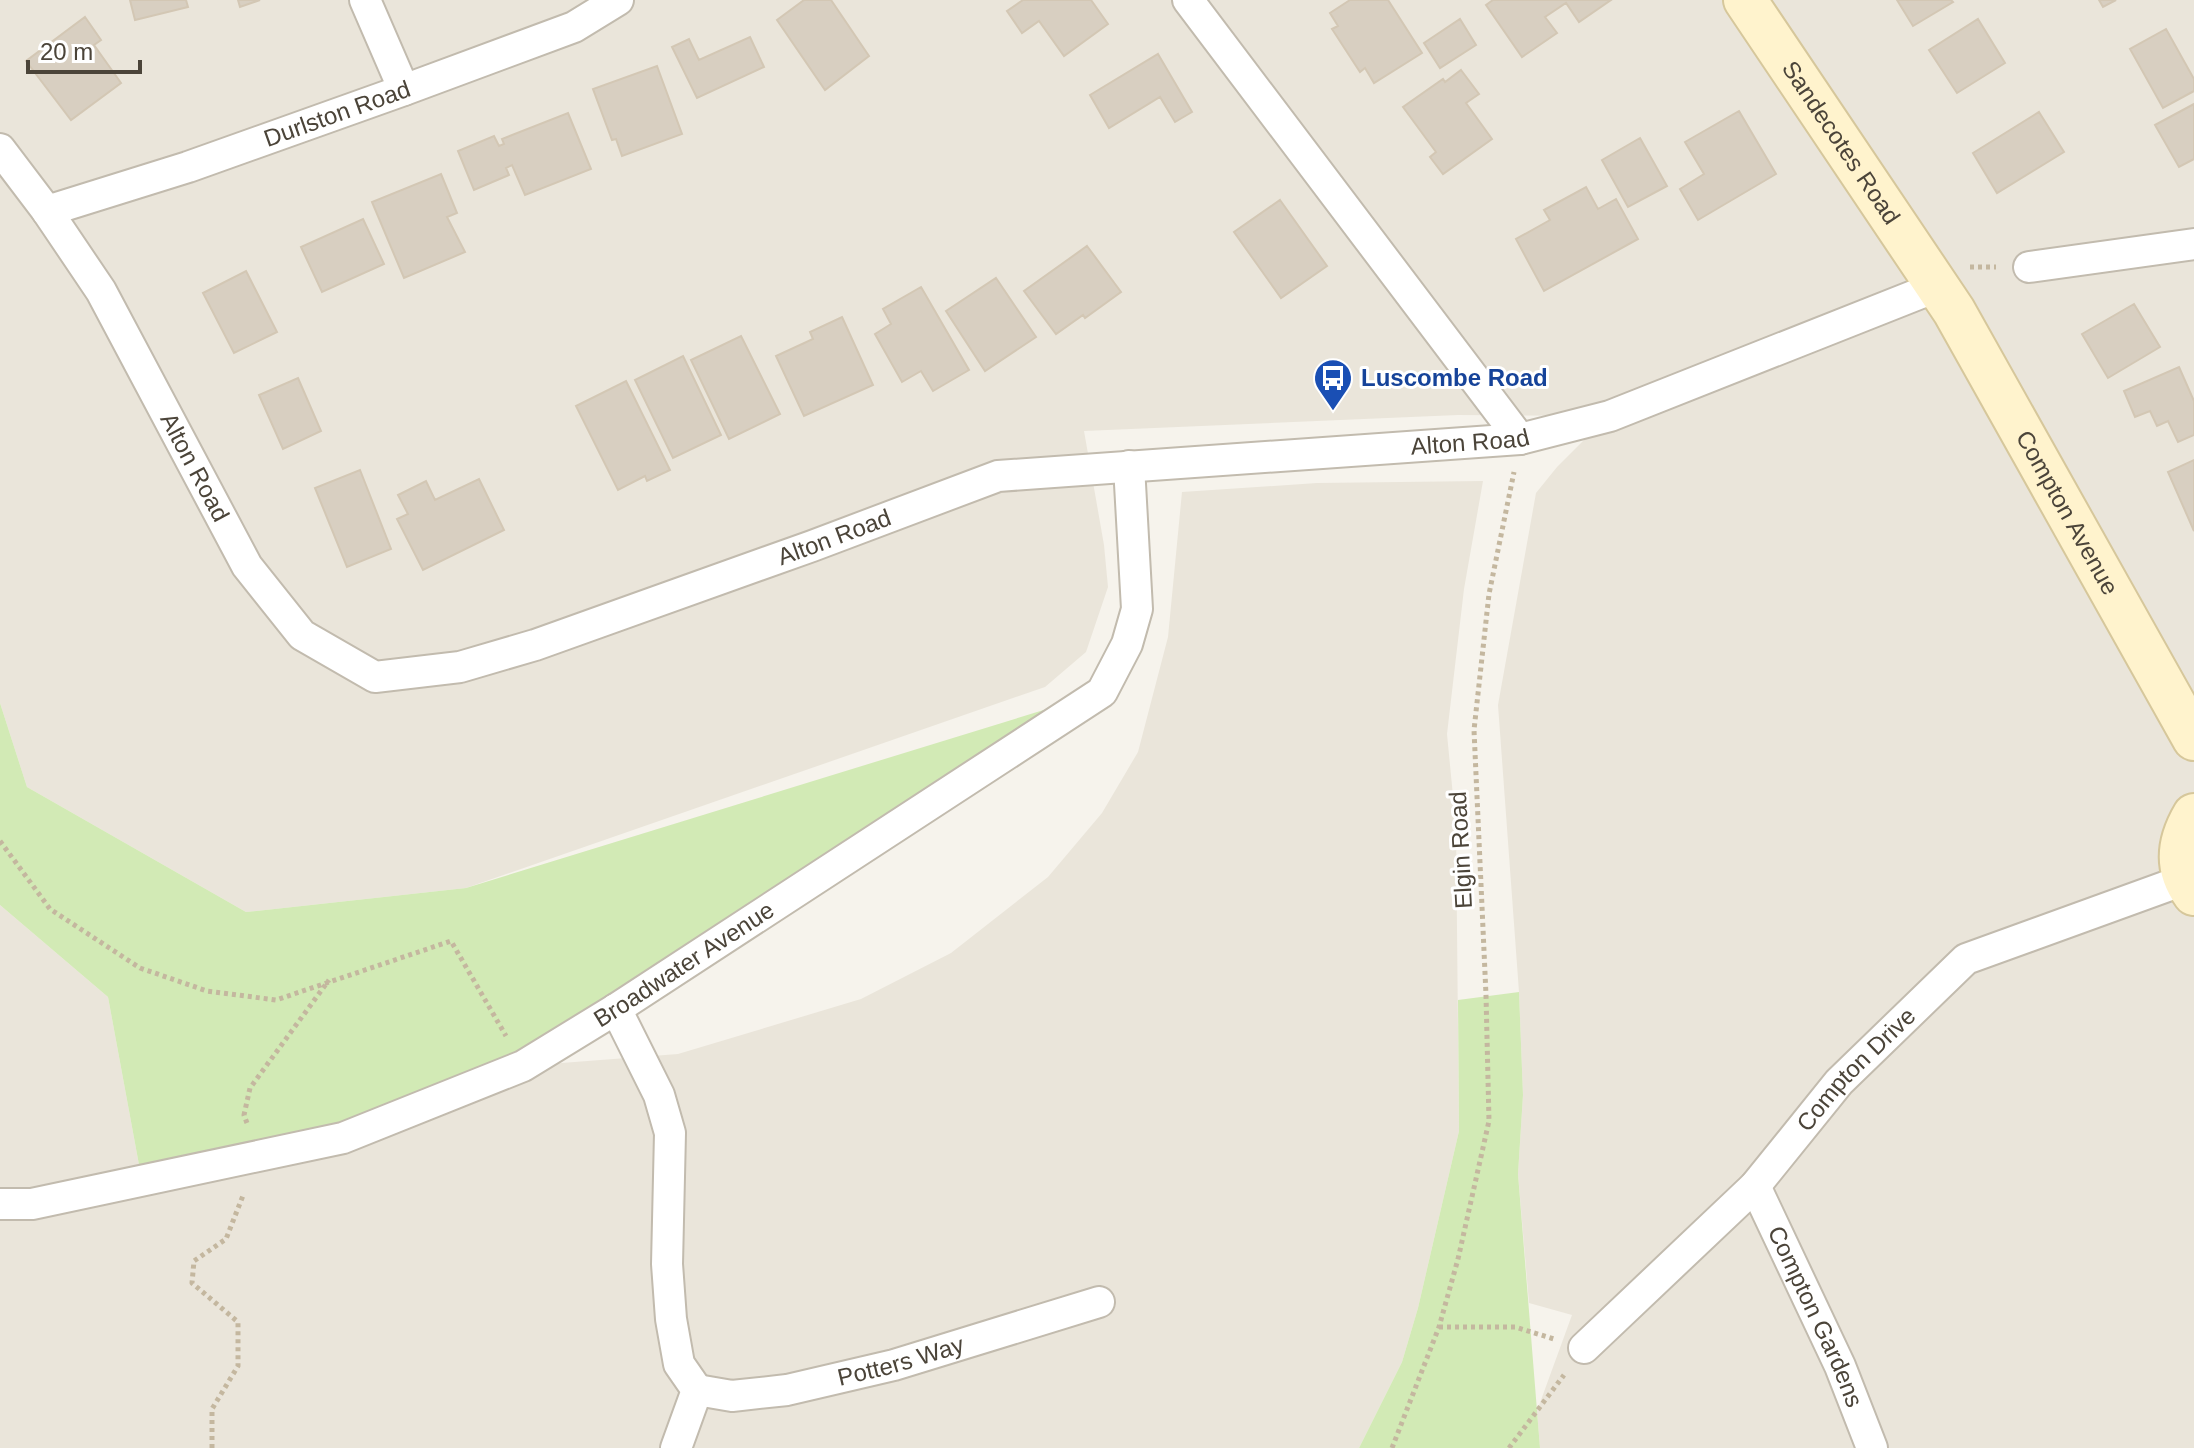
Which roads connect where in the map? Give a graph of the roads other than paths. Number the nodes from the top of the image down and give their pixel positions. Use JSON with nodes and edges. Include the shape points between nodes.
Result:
{"nodes":[{"id":1,"x":365,"y":0,"type":"edge"},
{"id":2,"x":618,"y":0,"type":"edge"},
{"id":3,"x":1188,"y":0,"type":"edge"},
{"id":4,"x":1745,"y":0,"type":"edge"},
{"id":5,"x":404,"y":90,"type":"junction"},
{"id":6,"x":0,"y":149,"type":"edge"},
{"id":7,"x":47,"y":211,"type":"junction"},
{"id":8,"x":2194,"y":244,"type":"edge"},
{"id":9,"x":2029,"y":267,"type":"dead end"},
{"id":10,"x":1936,"y":287,"type":"junction"},
{"id":11,"x":1520,"y":439,"type":"junction"},
{"id":12,"x":1129,"y":466,"type":"junction"},
{"id":13,"x":2194,"y":739,"type":"edge"},
{"id":14,"x":2194,"y":815,"type":"edge"},
{"id":15,"x":2189,"y":887,"type":"edge"},
{"id":16,"x":616,"y":1009,"type":"junction"},
{"id":17,"x":1755,"y":1186,"type":"junction"},
{"id":18,"x":0,"y":1204,"type":"edge"},
{"id":19,"x":1099,"y":1302,"type":"dead end"},
{"id":20,"x":1584,"y":1348,"type":"road end"},
{"id":21,"x":697,"y":1390,"type":"junction"},
{"id":22,"x":676,"y":1448,"type":"edge"},
{"id":23,"x":1872,"y":1448,"type":"edge"}],
"edges":[{"from":1,"to":5,"type":"street"},
{"from":2,"to":5,"type":"street","name":"Durlston Road","via":[[574,27]]},
{"from":3,"to":11,"type":"street"},
{"from":4,"to":10,"type":"street","name":"Sandecotes Road"},
{"from":5,"to":7,"type":"street","name":"Durlston Road"},
{"from":6,"to":7,"type":"street","name":"Alton Road"},
{"from":7,"to":12,"type":"street","name":"Alton Road","via":[[101,291],[247,566],[302,635],[375,677],[460,667],[535,645],[998,476]]},
{"from":8,"to":9,"type":"street"},
{"from":10,"to":11,"type":"street","name":"Alton Road","via":[[1610,416]]},
{"from":10,"to":13,"type":"street","name":"Compton Avenue"},
{"from":11,"to":12,"type":"street","name":"Alton Road"},
{"from":12,"to":16,"type":"street","name":"Broadwater Avenue","via":[[1137,609],[1127,644],[1102,692]]},
{"from":14,"to":15,"type":"street","via":[[2179,857]]},
{"from":15,"to":17,"type":"street","name":"Compton Drive","via":[[1966,959],[1839,1082]]},
{"from":16,"to":18,"type":"street","name":"Broadwater Avenue","via":[[523,1066],[343,1138],[32,1204]]},
{"from":16,"to":21,"type":"street","via":[[659,1095],[670,1133],[671,1319],[679,1364]]},
{"from":17,"to":20,"type":"street","name":"Compton Drive"},
{"from":17,"to":23,"type":"street","name":"Compton Gardens","via":[[1840,1366]]},
{"from":19,"to":21,"type":"street","name":"Potters Way","via":[[894,1365],[787,1390],[732,1396]]},
{"from":21,"to":22,"type":"street"}]}
